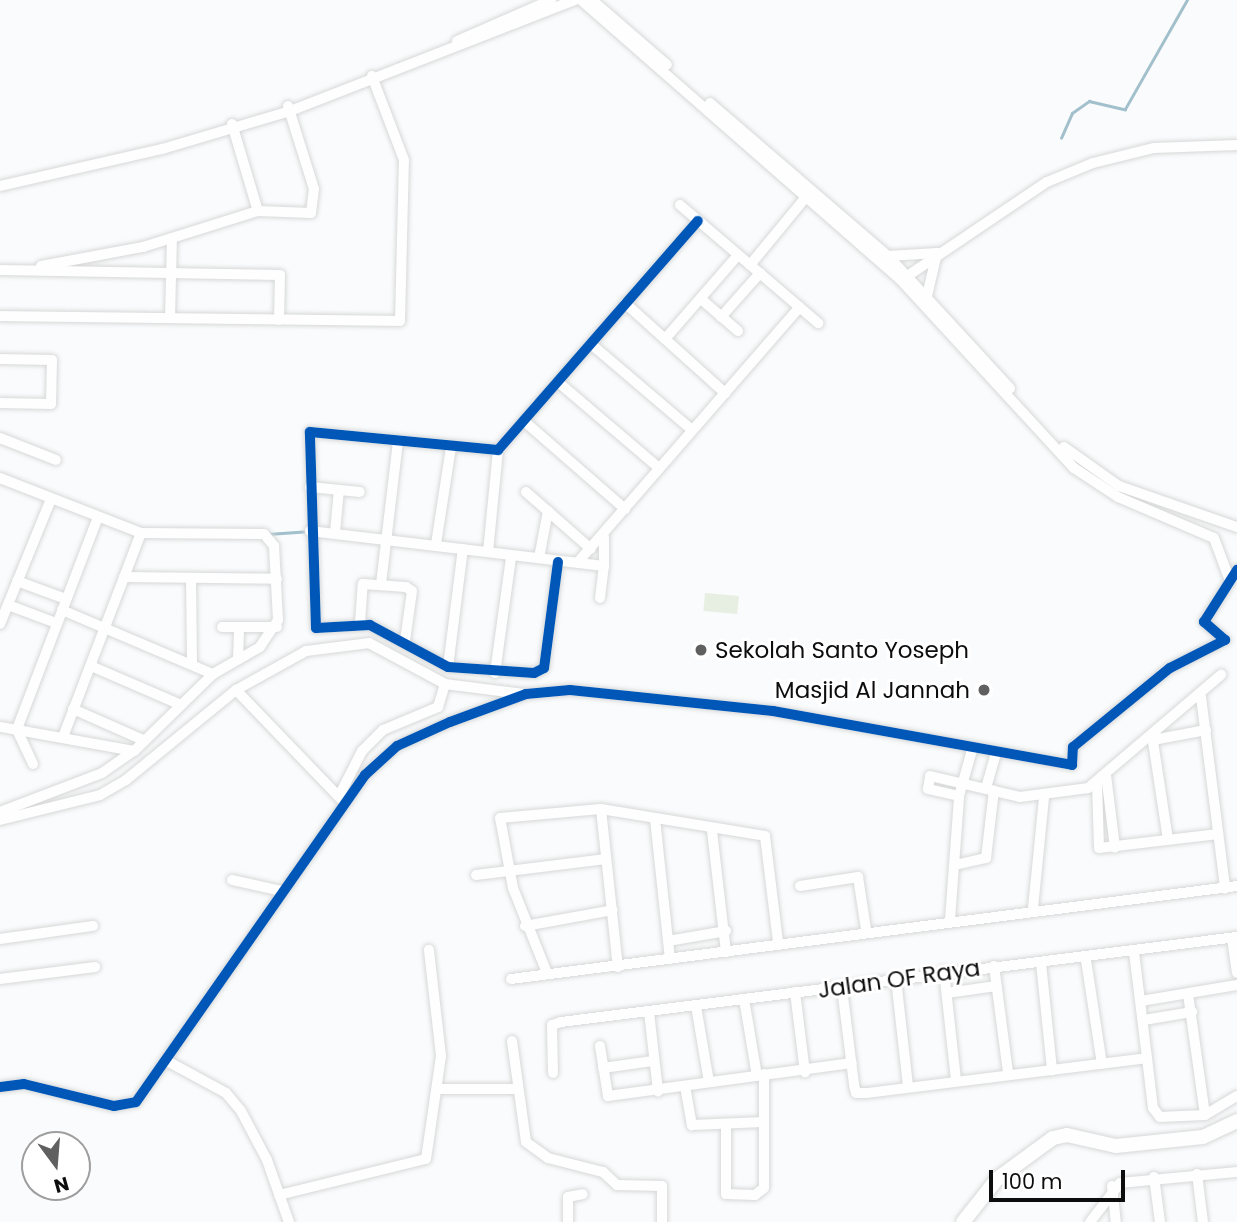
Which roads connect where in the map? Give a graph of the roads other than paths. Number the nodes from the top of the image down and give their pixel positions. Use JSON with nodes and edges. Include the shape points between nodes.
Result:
{"nodes":[{"id":1,"x":551,"y":0,"type":"edge"},
{"id":2,"x":575,"y":0,"type":"edge"},
{"id":3,"x":581,"y":0,"type":"edge"},
{"id":4,"x":592,"y":0,"type":"edge"},
{"id":5,"x":373,"y":79,"type":"junction"},
{"id":6,"x":289,"y":108,"type":"junction"},
{"id":7,"x":233,"y":126,"type":"junction"},
{"id":8,"x":1237,"y":145,"type":"edge"},
{"id":9,"x":0,"y":179,"type":"edge"},
{"id":10,"x":0,"y":186,"type":"edge"},
{"id":11,"x":809,"y":193,"type":"junction"},
{"id":12,"x":680,"y":205,"type":"dead end"},
{"id":13,"x":258,"y":211,"type":"junction"},
{"id":14,"x":698,"y":221,"type":"junction"},
{"id":15,"x":172,"y":238,"type":"junction"},
{"id":16,"x":937,"y":253,"type":"junction"},
{"id":17,"x":738,"y":255,"type":"junction"},
{"id":18,"x":888,"y":256,"type":"junction"},
{"id":19,"x":750,"y":265,"type":"junction"},
{"id":20,"x":0,"y":271,"type":"edge"},
{"id":21,"x":18,"y":271,"type":"junction"},
{"id":22,"x":171,"y":273,"type":"junction"},
{"id":23,"x":760,"y":273,"type":"junction"},
{"id":24,"x":904,"y":278,"type":"junction"},
{"id":25,"x":927,"y":296,"type":"junction"},
{"id":26,"x":701,"y":299,"type":"junction"},
{"id":27,"x":625,"y":303,"type":"junction"},
{"id":28,"x":800,"y":307,"type":"junction"},
{"id":29,"x":0,"y":316,"type":"edge"},
{"id":30,"x":721,"y":317,"type":"junction"},
{"id":31,"x":170,"y":318,"type":"junction"},
{"id":32,"x":279,"y":320,"type":"junction"},
{"id":33,"x":818,"y":323,"type":"dead end"},
{"id":34,"x":738,"y":331,"type":"dead end"},
{"id":35,"x":665,"y":339,"type":"junction"},
{"id":36,"x":591,"y":344,"type":"junction"},
{"id":37,"x":0,"y":359,"type":"edge"},
{"id":38,"x":558,"y":382,"type":"junction"},
{"id":39,"x":725,"y":393,"type":"junction"},
{"id":40,"x":0,"y":403,"type":"edge"},
{"id":41,"x":524,"y":421,"type":"junction"},
{"id":42,"x":692,"y":429,"type":"junction"},
{"id":43,"x":0,"y":438,"type":"edge"},
{"id":44,"x":398,"y":442,"type":"junction"},
{"id":45,"x":451,"y":447,"type":"junction"},
{"id":46,"x":498,"y":450,"type":"junction"},
{"id":47,"x":56,"y":460,"type":"dead end"},
{"id":48,"x":659,"y":468,"type":"junction"},
{"id":49,"x":1,"y":482,"type":"edge"},
{"id":50,"x":310,"y":487,"type":"junction"},
{"id":51,"x":339,"y":490,"type":"junction"},
{"id":52,"x":360,"y":492,"type":"dead end"},
{"id":53,"x":526,"y":492,"type":"dead end"},
{"id":54,"x":51,"y":499,"type":"junction"},
{"id":55,"x":625,"y":509,"type":"junction"},
{"id":56,"x":548,"y":511,"type":"junction"},
{"id":57,"x":98,"y":517,"type":"junction"},
{"id":58,"x":1233,"y":527,"type":"edge"},
{"id":59,"x":310,"y":531,"type":"junction"},
{"id":60,"x":335,"y":531,"type":"junction"},
{"id":61,"x":141,"y":533,"type":"junction"},
{"id":62,"x":604,"y":537,"type":"junction"},
{"id":63,"x":386,"y":539,"type":"junction"},
{"id":64,"x":1218,"y":543,"type":"junction"},
{"id":65,"x":436,"y":544,"type":"junction"},
{"id":66,"x":463,"y":549,"type":"junction"},
{"id":67,"x":591,"y":549,"type":"junction"},
{"id":68,"x":488,"y":552,"type":"junction"},
{"id":69,"x":511,"y":556,"type":"junction"},
{"id":70,"x":539,"y":558,"type":"junction"},
{"id":71,"x":558,"y":562,"type":"junction"},
{"id":72,"x":578,"y":562,"type":"junction"},
{"id":73,"x":604,"y":566,"type":"junction"},
{"id":74,"x":1237,"y":570,"type":"edge"},
{"id":75,"x":124,"y":577,"type":"junction"},
{"id":76,"x":191,"y":579,"type":"junction"},
{"id":77,"x":277,"y":579,"type":"junction"},
{"id":78,"x":18,"y":581,"type":"junction"},
{"id":79,"x":1230,"y":581,"type":"junction"},
{"id":80,"x":381,"y":584,"type":"junction"},
{"id":81,"x":0,"y":589,"type":"edge"},
{"id":82,"x":600,"y":598,"type":"dead end"},
{"id":83,"x":10,"y":599,"type":"junction"},
{"id":84,"x":64,"y":605,"type":"junction"},
{"id":85,"x":56,"y":623,"type":"junction"},
{"id":86,"x":360,"y":623,"type":"junction"},
{"id":87,"x":0,"y":624,"type":"edge"},
{"id":88,"x":105,"y":626,"type":"junction"},
{"id":89,"x":222,"y":627,"type":"dead end"},
{"id":90,"x":276,"y":627,"type":"junction"},
{"id":91,"x":239,"y":628,"type":"junction"},
{"id":92,"x":405,"y":640,"type":"junction"},
{"id":93,"x":238,"y":659,"type":"junction"},
{"id":94,"x":192,"y":665,"type":"junction"},
{"id":95,"x":91,"y":666,"type":"junction"},
{"id":96,"x":448,"y":667,"type":"junction"},
{"id":97,"x":495,"y":673,"type":"junction"},
{"id":98,"x":214,"y":674,"type":"junction"},
{"id":99,"x":1221,"y":675,"type":"dead end"},
{"id":100,"x":445,"y":684,"type":"junction"},
{"id":101,"x":236,"y":690,"type":"junction"},
{"id":102,"x":526,"y":694,"type":"junction"},
{"id":103,"x":1201,"y":697,"type":"junction"},
{"id":104,"x":181,"y":705,"type":"junction"},
{"id":105,"x":73,"y":709,"type":"junction"},
{"id":106,"x":0,"y":727,"type":"edge"},
{"id":107,"x":17,"y":729,"type":"junction"},
{"id":108,"x":1206,"y":730,"type":"junction"},
{"id":109,"x":43,"y":734,"type":"junction"},
{"id":110,"x":63,"y":737,"type":"junction"},
{"id":111,"x":1153,"y":738,"type":"junction"},
{"id":112,"x":143,"y":740,"type":"junction"},
{"id":113,"x":27,"y":746,"type":"junction"},
{"id":114,"x":972,"y":750,"type":"junction"},
{"id":115,"x":134,"y":751,"type":"junction"},
{"id":116,"x":996,"y":754,"type":"junction"},
{"id":117,"x":33,"y":764,"type":"dead end"},
{"id":118,"x":1106,"y":775,"type":"junction"},
{"id":119,"x":964,"y":783,"type":"junction"},
{"id":120,"x":1097,"y":784,"type":"junction"},
{"id":121,"x":990,"y":789,"type":"junction"},
{"id":122,"x":959,"y":796,"type":"junction"},
{"id":123,"x":1044,"y":797,"type":"junction"},
{"id":124,"x":341,"y":800,"type":"junction"},
{"id":125,"x":601,"y":809,"type":"junction"},
{"id":126,"x":0,"y":812,"type":"edge"},
{"id":127,"x":655,"y":819,"type":"junction"},
{"id":128,"x":0,"y":820,"type":"edge"},
{"id":129,"x":712,"y":831,"type":"junction"},
{"id":130,"x":1218,"y":834,"type":"junction"},
{"id":131,"x":1168,"y":840,"type":"junction"},
{"id":132,"x":1115,"y":847,"type":"junction"},
{"id":133,"x":606,"y":859,"type":"junction"},
{"id":134,"x":955,"y":865,"type":"junction"},
{"id":135,"x":510,"y":872,"type":"junction"},
{"id":136,"x":476,"y":875,"type":"dead end"},
{"id":137,"x":232,"y":880,"type":"dead end"},
{"id":138,"x":800,"y":886,"type":"dead end"},
{"id":139,"x":1237,"y":886,"type":"edge"},
{"id":140,"x":1225,"y":888,"type":"junction"},
{"id":141,"x":282,"y":891,"type":"junction"},
{"id":142,"x":1033,"y":908,"type":"junction"},
{"id":143,"x":613,"y":910,"type":"junction"},
{"id":144,"x":950,"y":920,"type":"junction"},
{"id":145,"x":93,"y":926,"type":"dead end"},
{"id":146,"x":526,"y":926,"type":"junction"},
{"id":147,"x":866,"y":929,"type":"junction"},
{"id":148,"x":726,"y":931,"type":"junction"},
{"id":149,"x":1234,"y":937,"type":"edge"},
{"id":150,"x":0,"y":939,"type":"edge"},
{"id":151,"x":668,"y":941,"type":"junction"},
{"id":152,"x":778,"y":942,"type":"junction"},
{"id":153,"x":429,"y":950,"type":"dead end"},
{"id":154,"x":726,"y":951,"type":"junction"},
{"id":155,"x":1134,"y":952,"type":"junction"},
{"id":156,"x":670,"y":959,"type":"junction"},
{"id":157,"x":1086,"y":960,"type":"junction"},
{"id":158,"x":1041,"y":963,"type":"junction"},
{"id":159,"x":994,"y":966,"type":"junction"},
{"id":160,"x":95,"y":967,"type":"dead end"},
{"id":161,"x":618,"y":967,"type":"junction"},
{"id":162,"x":944,"y":971,"type":"junction"},
{"id":163,"x":547,"y":973,"type":"junction"},
{"id":164,"x":1237,"y":973,"type":"edge"},
{"id":165,"x":0,"y":979,"type":"edge"},
{"id":166,"x":511,"y":979,"type":"dead end"},
{"id":167,"x":896,"y":979,"type":"junction"},
{"id":168,"x":1237,"y":985,"type":"edge"},
{"id":169,"x":997,"y":986,"type":"junction"},
{"id":170,"x":842,"y":988,"type":"junction"},
{"id":171,"x":795,"y":992,"type":"junction"},
{"id":172,"x":947,"y":993,"type":"junction"},
{"id":173,"x":1188,"y":994,"type":"junction"},
{"id":174,"x":744,"y":999,"type":"junction"},
{"id":175,"x":1141,"y":1001,"type":"junction"},
{"id":176,"x":696,"y":1006,"type":"junction"},
{"id":177,"x":649,"y":1012,"type":"junction"},
{"id":178,"x":1192,"y":1012,"type":"junction"},
{"id":179,"x":1144,"y":1020,"type":"junction"},
{"id":180,"x":512,"y":1041,"type":"dead end"},
{"id":181,"x":600,"y":1046,"type":"dead end"},
{"id":182,"x":1147,"y":1058,"type":"junction"},
{"id":183,"x":167,"y":1061,"type":"junction"},
{"id":184,"x":653,"y":1061,"type":"junction"},
{"id":185,"x":852,"y":1063,"type":"junction"},
{"id":186,"x":1102,"y":1064,"type":"junction"},
{"id":187,"x":603,"y":1068,"type":"junction"},
{"id":188,"x":1052,"y":1070,"type":"junction"},
{"id":189,"x":805,"y":1072,"type":"junction"},
{"id":190,"x":553,"y":1073,"type":"dead end"},
{"id":191,"x":1008,"y":1073,"type":"junction"},
{"id":192,"x":761,"y":1075,"type":"junction"},
{"id":193,"x":956,"y":1080,"type":"junction"},
{"id":194,"x":709,"y":1082,"type":"junction"},
{"id":195,"x":685,"y":1086,"type":"junction"},
{"id":196,"x":908,"y":1086,"type":"junction"},
{"id":197,"x":0,"y":1087,"type":"edge"},
{"id":198,"x":439,"y":1089,"type":"junction"},
{"id":199,"x":515,"y":1089,"type":"junction"},
{"id":200,"x":657,"y":1091,"type":"junction"},
{"id":201,"x":1237,"y":1096,"type":"edge"},
{"id":202,"x":1205,"y":1115,"type":"junction"},
{"id":203,"x":1237,"y":1121,"type":"edge"},
{"id":204,"x":764,"y":1122,"type":"junction"},
{"id":205,"x":726,"y":1126,"type":"junction"},
{"id":206,"x":1237,"y":1172,"type":"edge"},
{"id":207,"x":1197,"y":1174,"type":"junction"},
{"id":208,"x":1154,"y":1177,"type":"junction"},
{"id":209,"x":1112,"y":1186,"type":"junction"},
{"id":210,"x":583,"y":1194,"type":"dead end"},
{"id":211,"x":279,"y":1195,"type":"junction"},
{"id":212,"x":289,"y":1222,"type":"edge"},
{"id":213,"x":568,"y":1222,"type":"edge"},
{"id":214,"x":662,"y":1222,"type":"edge"},
{"id":215,"x":963,"y":1222,"type":"edge"},
{"id":216,"x":1090,"y":1222,"type":"edge"},
{"id":217,"x":1116,"y":1222,"type":"edge"},
{"id":218,"x":1160,"y":1222,"type":"edge"},
{"id":219,"x":1203,"y":1222,"type":"edge"}],
"edges":[{"from":1,"to":5,"type":"street"},
{"from":2,"to":5,"type":"street"},
{"from":3,"to":11,"type":"street"},
{"from":4,"to":11,"type":"street"},
{"from":5,"to":6,"type":"street"},
{"from":5,"to":32,"type":"street","via":[[404,160],[400,321]]},
{"from":6,"to":7,"type":"street"},
{"from":6,"to":13,"type":"street","via":[[314,189],[311,213]]},
{"from":7,"to":9,"type":"street"},
{"from":7,"to":10,"type":"street"},
{"from":7,"to":13,"type":"street"},
{"from":8,"to":16,"type":"street","via":[[1154,148],[1093,163],[1047,182]]},
{"from":11,"to":18,"type":"street"},
{"from":11,"to":19,"type":"street"},
{"from":11,"to":24,"type":"street"},
{"from":12,"to":14,"type":"street"},
{"from":13,"to":15,"type":"street"},
{"from":14,"to":17,"type":"street"},
{"from":14,"to":27,"type":"street"},
{"from":15,"to":21,"type":"street"},
{"from":15,"to":22,"type":"street"},
{"from":16,"to":18,"type":"street"},
{"from":16,"to":24,"type":"street"},
{"from":16,"to":25,"type":"street"},
{"from":17,"to":19,"type":"street"},
{"from":17,"to":26,"type":"street"},
{"from":18,"to":24,"type":"street"},
{"from":19,"to":23,"type":"street"},
{"from":20,"to":21,"type":"street"},
{"from":21,"to":22,"type":"street"},
{"from":22,"to":31,"type":"street"},
{"from":22,"to":32,"type":"street","via":[[280,275]]},
{"from":23,"to":28,"type":"street"},
{"from":23,"to":30,"type":"street"},
{"from":24,"to":25,"type":"street"},
{"from":24,"to":64,"type":"street","via":[[1074,468],[1118,497]]},
{"from":25,"to":58,"type":"street","via":[[1082,463],[1162,505]]},
{"from":26,"to":30,"type":"street"},
{"from":26,"to":35,"type":"street"},
{"from":27,"to":35,"type":"street"},
{"from":27,"to":36,"type":"street"},
{"from":28,"to":33,"type":"street"},
{"from":28,"to":39,"type":"street"},
{"from":29,"to":31,"type":"street"},
{"from":30,"to":34,"type":"street"},
{"from":31,"to":32,"type":"street"},
{"from":35,"to":39,"type":"street"},
{"from":36,"to":38,"type":"street"},
{"from":36,"to":42,"type":"street"},
{"from":37,"to":40,"type":"street","via":[[52,360],[51,404]]},
{"from":38,"to":41,"type":"street"},
{"from":38,"to":48,"type":"street"},
{"from":39,"to":42,"type":"street"},
{"from":41,"to":46,"type":"street"},
{"from":41,"to":55,"type":"street"},
{"from":42,"to":48,"type":"street"},
{"from":43,"to":47,"type":"street"},
{"from":44,"to":45,"type":"street"},
{"from":44,"to":50,"type":"street","via":[[310,432]]},
{"from":44,"to":63,"type":"street"},
{"from":45,"to":46,"type":"street"},
{"from":45,"to":65,"type":"street"},
{"from":46,"to":68,"type":"street"},
{"from":48,"to":55,"type":"street"},
{"from":49,"to":54,"type":"street"},
{"from":50,"to":51,"type":"street"},
{"from":50,"to":59,"type":"street"},
{"from":51,"to":52,"type":"street"},
{"from":51,"to":60,"type":"street"},
{"from":53,"to":56,"type":"street"},
{"from":54,"to":57,"type":"street"},
{"from":54,"to":78,"type":"street"},
{"from":55,"to":62,"type":"street"},
{"from":56,"to":67,"type":"street"},
{"from":56,"to":70,"type":"street"},
{"from":57,"to":61,"type":"street"},
{"from":57,"to":84,"type":"street"},
{"from":58,"to":64,"type":"street"},
{"from":59,"to":60,"type":"street"},
{"from":59,"to":86,"type":"street","via":[[314,627]]},
{"from":60,"to":63,"type":"street"},
{"from":61,"to":75,"type":"street"},
{"from":61,"to":77,"type":"street","via":[[264,534],[274,546]]},
{"from":62,"to":67,"type":"street"},
{"from":62,"to":73,"type":"street"},
{"from":63,"to":65,"type":"street"},
{"from":63,"to":80,"type":"street"},
{"from":64,"to":79,"type":"street"},
{"from":65,"to":66,"type":"street"},
{"from":66,"to":68,"type":"street"},
{"from":66,"to":96,"type":"street"},
{"from":67,"to":72,"type":"street"},
{"from":68,"to":69,"type":"street"},
{"from":69,"to":70,"type":"street"},
{"from":69,"to":97,"type":"street"},
{"from":70,"to":71,"type":"street"},
{"from":71,"to":72,"type":"street"},
{"from":71,"to":97,"type":"street","via":[[544,668]]},
{"from":72,"to":73,"type":"street"},
{"from":73,"to":82,"type":"street"},
{"from":74,"to":79,"type":"street"},
{"from":75,"to":76,"type":"street"},
{"from":75,"to":88,"type":"street"},
{"from":76,"to":77,"type":"street"},
{"from":76,"to":94,"type":"street"},
{"from":77,"to":90,"type":"street"},
{"from":78,"to":83,"type":"street"},
{"from":78,"to":84,"type":"street"},
{"from":79,"to":116,"type":"street","via":[[1204,622],[1225,640],[1170,668],[1073,747],[1072,765]]},
{"from":80,"to":86,"type":"street","via":[[359,588]]},
{"from":80,"to":92,"type":"street","via":[[412,591]]},
{"from":81,"to":83,"type":"street"},
{"from":83,"to":85,"type":"street"},
{"from":83,"to":87,"type":"street"},
{"from":84,"to":85,"type":"street"},
{"from":84,"to":88,"type":"street"},
{"from":85,"to":107,"type":"street"},
{"from":86,"to":92,"type":"street"},
{"from":88,"to":94,"type":"street"},
{"from":88,"to":95,"type":"street"},
{"from":89,"to":91,"type":"street"},
{"from":90,"to":91,"type":"street"},
{"from":90,"to":93,"type":"street"},
{"from":91,"to":93,"type":"street"},
{"from":92,"to":96,"type":"street"},
{"from":93,"to":98,"type":"street"},
{"from":94,"to":98,"type":"street"},
{"from":95,"to":104,"type":"street"},
{"from":95,"to":105,"type":"street"},
{"from":96,"to":97,"type":"street"},
{"from":98,"to":104,"type":"street"},
{"from":99,"to":103,"type":"street"},
{"from":100,"to":101,"type":"street","via":[[388,649],[355,642],[292,655]]},
{"from":100,"to":102,"type":"street"},
{"from":100,"to":124,"type":"street","via":[[438,707],[383,730],[362,751]]},
{"from":101,"to":124,"type":"street"},
{"from":101,"to":128,"type":"street","via":[[100,795]]},
{"from":102,"to":114,"type":"street","via":[[570,690],[773,711]]},
{"from":102,"to":124,"type":"street","via":[[397,746]]},
{"from":103,"to":108,"type":"street"},
{"from":103,"to":111,"type":"street"},
{"from":104,"to":112,"type":"street"},
{"from":105,"to":110,"type":"street"},
{"from":105,"to":112,"type":"street"},
{"from":106,"to":107,"type":"street"},
{"from":107,"to":109,"type":"street"},
{"from":107,"to":113,"type":"street"},
{"from":108,"to":111,"type":"street"},
{"from":108,"to":130,"type":"street"},
{"from":109,"to":110,"type":"street"},
{"from":109,"to":113,"type":"street"},
{"from":110,"to":115,"type":"street"},
{"from":111,"to":118,"type":"street"},
{"from":111,"to":131,"type":"street"},
{"from":112,"to":115,"type":"street"},
{"from":113,"to":117,"type":"street"},
{"from":114,"to":116,"type":"street"},
{"from":114,"to":119,"type":"street"},
{"from":115,"to":126,"type":"street","via":[[102,774]]},
{"from":116,"to":121,"type":"street"},
{"from":118,"to":120,"type":"street"},
{"from":118,"to":132,"type":"street"},
{"from":119,"to":121,"type":"street"},
{"from":119,"to":122,"type":"street"},
{"from":119,"to":122,"type":"street","via":[[930,776],[928,789]]},
{"from":120,"to":123,"type":"street"},
{"from":120,"to":132,"type":"street","via":[[1096,845]]},
{"from":121,"to":123,"type":"street"},
{"from":121,"to":134,"type":"street","via":[[986,858]]},
{"from":122,"to":134,"type":"street"},
{"from":123,"to":142,"type":"street"},
{"from":124,"to":141,"type":"street"},
{"from":125,"to":127,"type":"street"},
{"from":125,"to":133,"type":"street"},
{"from":125,"to":135,"type":"street","via":[[500,818]]},
{"from":127,"to":129,"type":"street"},
{"from":127,"to":151,"type":"street"},
{"from":129,"to":148,"type":"street"},
{"from":129,"to":152,"type":"street","via":[[765,836]]},
{"from":130,"to":131,"type":"street"},
{"from":130,"to":140,"type":"street"},
{"from":131,"to":132,"type":"street"},
{"from":133,"to":135,"type":"street"},
{"from":133,"to":143,"type":"street"},
{"from":134,"to":144,"type":"street"},
{"from":135,"to":136,"type":"street"},
{"from":135,"to":146,"type":"street"},
{"from":137,"to":141,"type":"street"},
{"from":138,"to":147,"type":"street","via":[[858,877]]},
{"from":139,"to":140,"type":"street"},
{"from":140,"to":142,"type":"street"},
{"from":141,"to":183,"type":"street"},
{"from":142,"to":144,"type":"street"},
{"from":143,"to":146,"type":"street"},
{"from":143,"to":161,"type":"street"},
{"from":144,"to":147,"type":"street"},
{"from":145,"to":150,"type":"street"},
{"from":146,"to":163,"type":"street"},
{"from":147,"to":152,"type":"street"},
{"from":148,"to":151,"type":"street"},
{"from":148,"to":154,"type":"street"},
{"from":149,"to":155,"type":"street","name":"Jalan OF Raya"},
{"from":149,"to":164,"type":"street"},
{"from":151,"to":156,"type":"street"},
{"from":152,"to":154,"type":"street"},
{"from":153,"to":198,"type":"street","via":[[437,992]]},
{"from":154,"to":156,"type":"street"},
{"from":155,"to":157,"type":"street","name":"Jalan OF Raya"},
{"from":155,"to":175,"type":"street"},
{"from":156,"to":161,"type":"street"},
{"from":157,"to":158,"type":"street","name":"Jalan OF Raya"},
{"from":157,"to":186,"type":"street"},
{"from":158,"to":159,"type":"street","name":"Jalan OF Raya"},
{"from":158,"to":188,"type":"street"},
{"from":159,"to":162,"type":"street","name":"Jalan OF Raya"},
{"from":159,"to":169,"type":"street"},
{"from":160,"to":165,"type":"street"},
{"from":161,"to":163,"type":"street"},
{"from":162,"to":167,"type":"street","name":"Jalan OF Raya"},
{"from":162,"to":172,"type":"street"},
{"from":163,"to":166,"type":"street"},
{"from":167,"to":170,"type":"street","name":"Jalan OF Raya"},
{"from":167,"to":196,"type":"street"},
{"from":168,"to":173,"type":"street"},
{"from":169,"to":172,"type":"street"},
{"from":169,"to":191,"type":"street"},
{"from":170,"to":171,"type":"street","name":"Jalan OF Raya"},
{"from":170,"to":185,"type":"street"},
{"from":171,"to":174,"type":"street","name":"Jalan OF Raya"},
{"from":171,"to":189,"type":"street"},
{"from":172,"to":193,"type":"street"},
{"from":173,"to":175,"type":"street"},
{"from":173,"to":178,"type":"street"},
{"from":174,"to":176,"type":"street","name":"Jalan OF Raya"},
{"from":174,"to":192,"type":"street"},
{"from":175,"to":179,"type":"street"},
{"from":176,"to":177,"type":"street","name":"Jalan OF Raya"},
{"from":176,"to":194,"type":"street"},
{"from":177,"to":184,"type":"street"},
{"from":177,"to":190,"type":"street","name":"Jalan OF Raya","via":[[552,1025]]},
{"from":178,"to":179,"type":"street"},
{"from":178,"to":202,"type":"street"},
{"from":179,"to":182,"type":"street"},
{"from":180,"to":199,"type":"street"},
{"from":181,"to":187,"type":"street"},
{"from":182,"to":186,"type":"street"},
{"from":182,"to":202,"type":"street","via":[[1156,1114]]},
{"from":183,"to":197,"type":"street","via":[[127,1106],[24,1084]]},
{"from":183,"to":211,"type":"street","via":[[233,1102]]},
{"from":184,"to":187,"type":"street"},
{"from":184,"to":200,"type":"street"},
{"from":185,"to":189,"type":"street"},
{"from":185,"to":196,"type":"street","via":[[856,1093]]},
{"from":186,"to":188,"type":"street"},
{"from":187,"to":200,"type":"street","via":[[608,1096]]},
{"from":188,"to":191,"type":"street"},
{"from":189,"to":192,"type":"street"},
{"from":191,"to":193,"type":"street"},
{"from":192,"to":194,"type":"street"},
{"from":192,"to":204,"type":"street"},
{"from":193,"to":196,"type":"street"},
{"from":194,"to":195,"type":"street"},
{"from":195,"to":200,"type":"street"},
{"from":195,"to":205,"type":"street","via":[[692,1125]]},
{"from":198,"to":199,"type":"street"},
{"from":198,"to":211,"type":"street","via":[[426,1159],[418,1165]]},
{"from":199,"to":214,"type":"street","via":[[526,1142],[548,1158],[603,1172],[617,1185],[662,1186]]},
{"from":201,"to":202,"type":"street"},
{"from":203,"to":215,"type":"street","via":[[1203,1137],[1116,1146],[1060,1136],[997,1179]]},
{"from":204,"to":205,"type":"street"},
{"from":204,"to":205,"type":"street","via":[[764,1188],[755,1195],[726,1194]]},
{"from":206,"to":207,"type":"street"},
{"from":207,"to":208,"type":"street"},
{"from":207,"to":219,"type":"street"},
{"from":208,"to":209,"type":"street"},
{"from":208,"to":218,"type":"street"},
{"from":209,"to":216,"type":"street"},
{"from":209,"to":217,"type":"street"},
{"from":210,"to":213,"type":"street","via":[[568,1197]]},
{"from":211,"to":212,"type":"street"}]}
